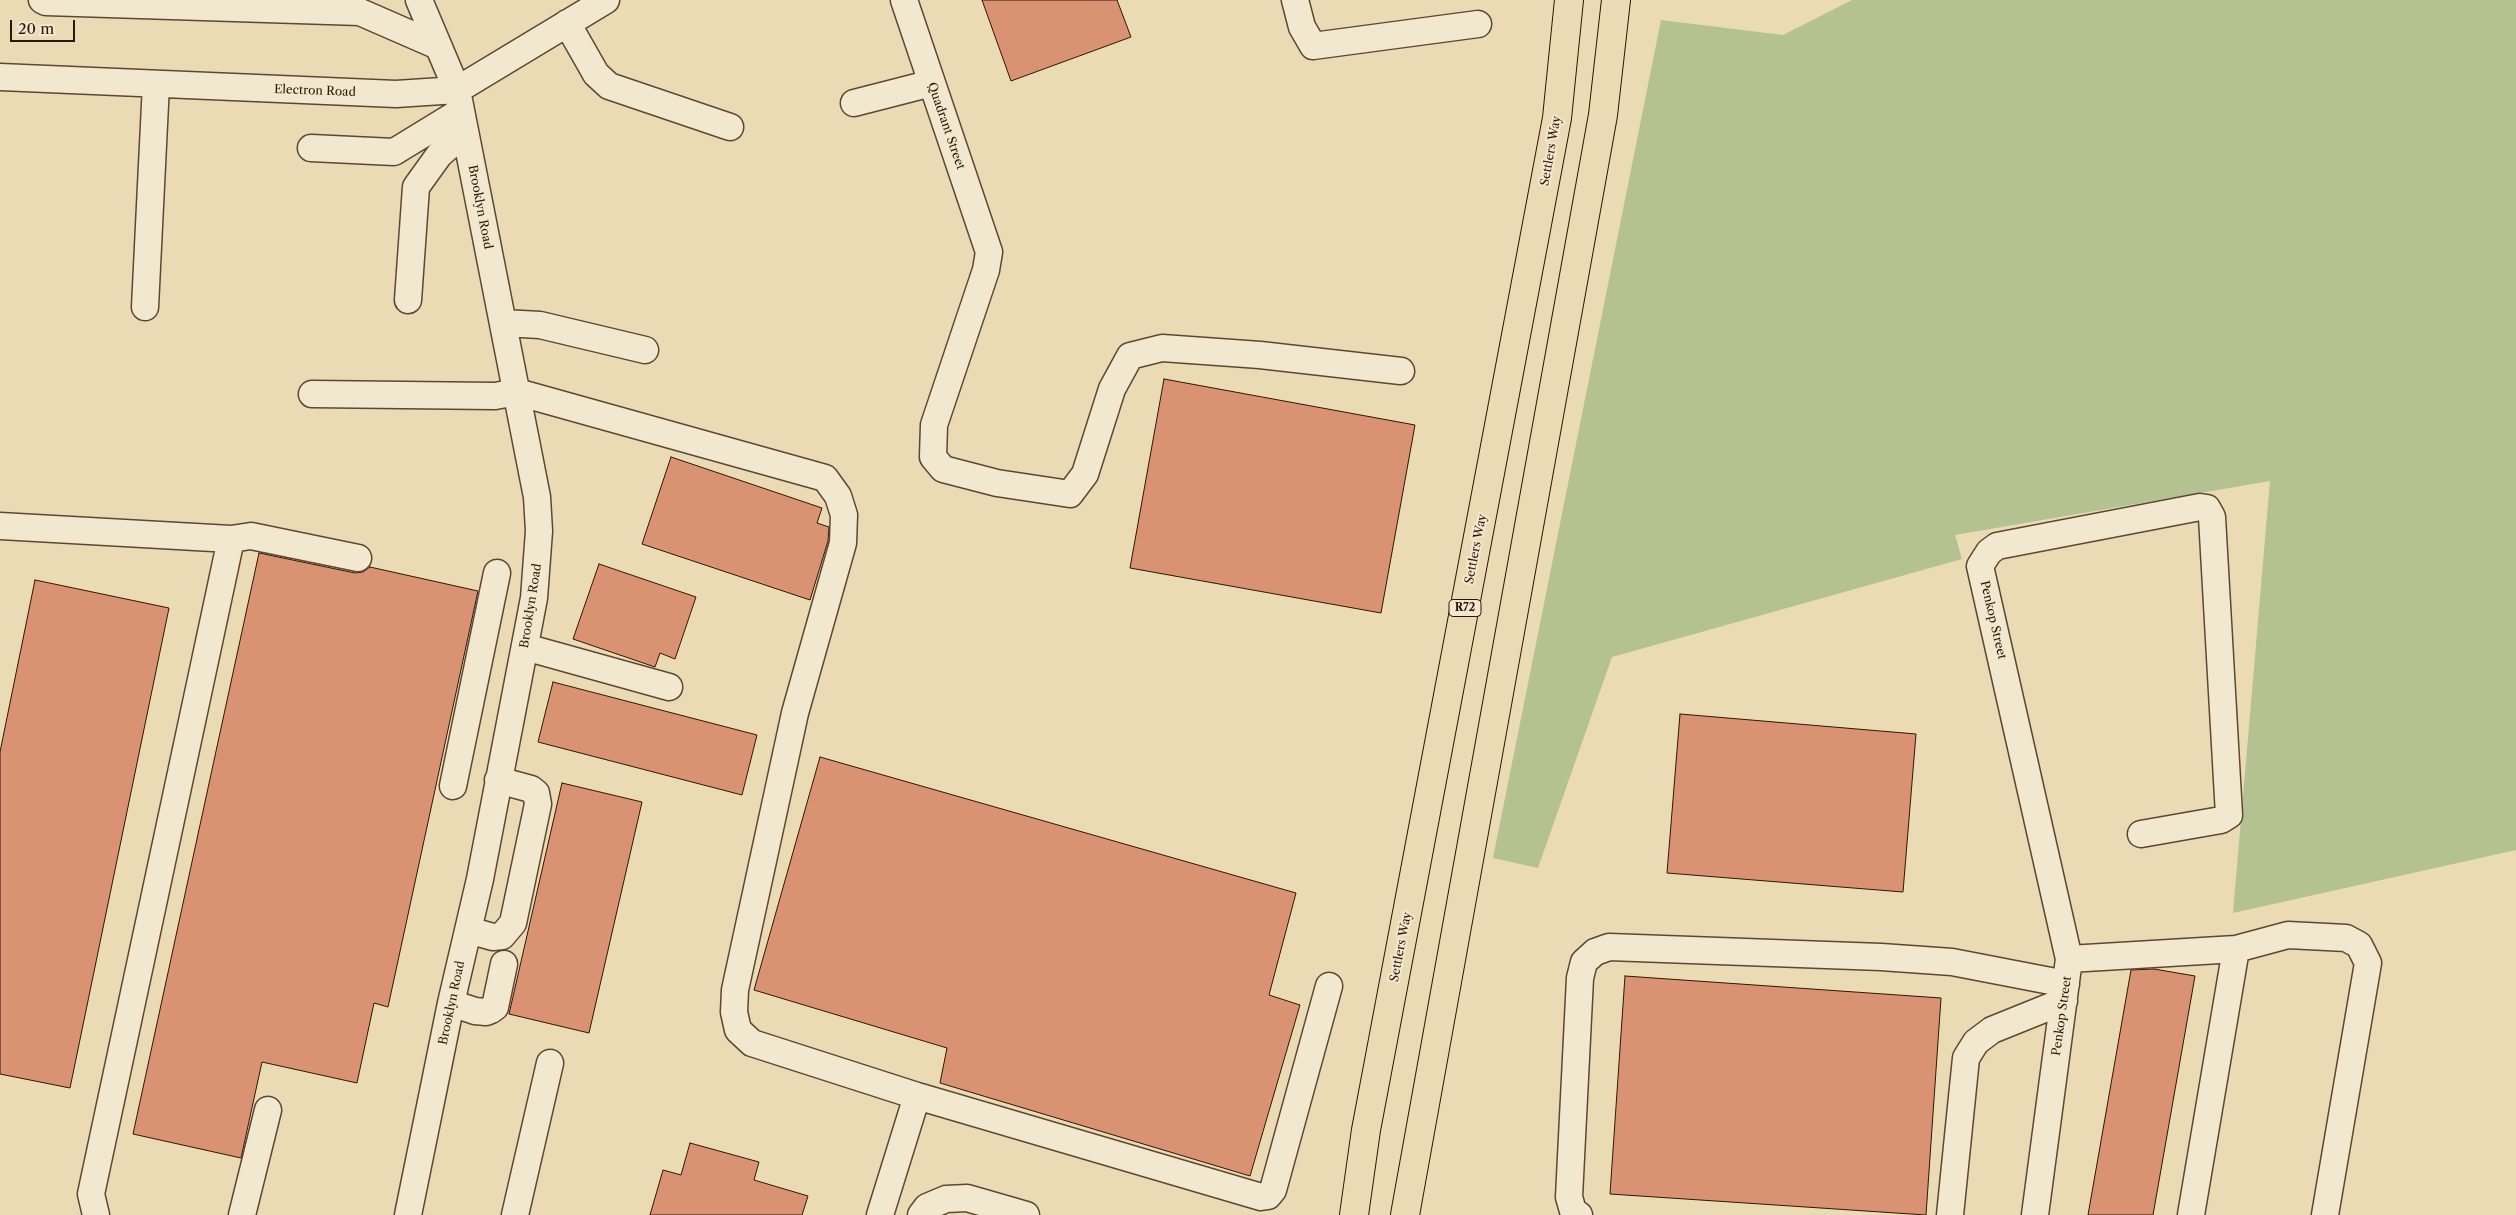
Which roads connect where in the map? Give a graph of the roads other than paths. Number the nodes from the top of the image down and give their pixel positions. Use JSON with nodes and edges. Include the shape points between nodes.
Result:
{"nodes":[{"id":1,"x":42,"y":0,"type":"edge"},
{"id":2,"x":419,"y":0,"type":"edge"},
{"id":3,"x":606,"y":0,"type":"edge"},
{"id":4,"x":904,"y":0,"type":"edge"},
{"id":5,"x":1295,"y":0,"type":"edge"},
{"id":6,"x":1569,"y":0,"type":"edge"},
{"id":7,"x":1616,"y":0,"type":"edge"},
{"id":8,"x":345,"y":6,"type":"edge"},
{"id":9,"x":567,"y":23,"type":"junction"},
{"id":10,"x":1478,"y":24,"type":"dead end"},
{"id":11,"x":438,"y":46,"type":"junction"},
{"id":12,"x":0,"y":77,"type":"edge"},
{"id":13,"x":932,"y":83,"type":"junction"},
{"id":14,"x":156,"y":84,"type":"junction"},
{"id":15,"x":854,"y":103,"type":"dead end"},
{"id":16,"x":461,"y":111,"type":"junction"},
{"id":17,"x":730,"y":126,"type":"dead end"},
{"id":18,"x":311,"y":148,"type":"dead end"},
{"id":19,"x":408,"y":300,"type":"dead end"},
{"id":20,"x":145,"y":307,"type":"dead end"},
{"id":21,"x":503,"y":323,"type":"junction"},
{"id":22,"x":645,"y":350,"type":"dead end"},
{"id":23,"x":1402,"y":371,"type":"dead end"},
{"id":24,"x":516,"y":392,"type":"junction"},
{"id":25,"x":312,"y":394,"type":"dead end"},
{"id":26,"x":0,"y":526,"type":"edge"},
{"id":27,"x":230,"y":539,"type":"junction"},
{"id":28,"x":358,"y":558,"type":"dead end"},
{"id":29,"x":497,"y":572,"type":"dead end"},
{"id":30,"x":524,"y":647,"type":"junction"},
{"id":31,"x":669,"y":687,"type":"dead end"},
{"id":32,"x":470,"y":704,"type":"junction"},
{"id":33,"x":511,"y":715,"type":"junction"},
{"id":34,"x":498,"y":780,"type":"junction"},
{"id":35,"x":452,"y":786,"type":"dead end"},
{"id":36,"x":2141,"y":834,"type":"dead end"},
{"id":37,"x":468,"y":930,"type":"junction"},
{"id":38,"x":2236,"y":949,"type":"junction"},
{"id":39,"x":504,"y":964,"type":"dead end"},
{"id":40,"x":2066,"y":982,"type":"junction"},
{"id":41,"x":1329,"y":986,"type":"dead end"},
{"id":42,"x":451,"y":1003,"type":"junction"},
{"id":43,"x":550,"y":1063,"type":"dead end"},
{"id":44,"x":917,"y":1096,"type":"junction"},
{"id":45,"x":268,"y":1110,"type":"dead end"},
{"id":46,"x":96,"y":1215,"type":"edge"},
{"id":47,"x":242,"y":1215,"type":"edge"},
{"id":48,"x":408,"y":1215,"type":"edge"},
{"id":49,"x":515,"y":1215,"type":"edge"},
{"id":50,"x":880,"y":1215,"type":"edge"},
{"id":51,"x":922,"y":1215,"type":"edge"},
{"id":52,"x":1026,"y":1215,"type":"edge"},
{"id":53,"x":1354,"y":1215,"type":"edge"},
{"id":54,"x":1404,"y":1215,"type":"edge"},
{"id":55,"x":1579,"y":1215,"type":"edge"},
{"id":56,"x":1950,"y":1215,"type":"edge"},
{"id":57,"x":2035,"y":1215,"type":"edge"},
{"id":58,"x":2192,"y":1215,"type":"edge"},
{"id":59,"x":2325,"y":1215,"type":"edge"}],
"edges":[{"from":1,"to":8,"type":"street","via":[[56,3]]},
{"from":2,"to":11,"type":"street","name":"Brooklyn Road"},
{"from":3,"to":9,"type":"street","name":"Electron Road"},
{"from":4,"to":13,"type":"street","name":"Quadrant Street"},
{"from":5,"to":10,"type":"street","via":[[1302,27],[1313,46]]},
{"from":6,"to":53,"type":"main road","name":"Settlers Way","number":"R72","via":[[1557,118],[1366,1130]]},
{"from":7,"to":54,"type":"main road","via":[[1603,115]]},
{"from":8,"to":11,"type":"street"},
{"from":9,"to":16,"type":"street","name":"Electron Road"},
{"from":9,"to":17,"type":"street","via":[[596,74],[609,86]]},
{"from":11,"to":16,"type":"street","name":"Brooklyn Road"},
{"from":12,"to":14,"type":"street","name":"Electron Road"},
{"from":13,"to":15,"type":"street"},
{"from":13,"to":23,"type":"street","name":"Quadrant Street","via":[[988,252],[986,270],[934,425],[933,456],[943,469],[997,483],[1070,494],[1085,474],[1112,389],[1130,356],[1162,348]]},
{"from":14,"to":16,"type":"street","name":"Electron Road","via":[[396,94]]},
{"from":14,"to":20,"type":"street"},
{"from":16,"to":18,"type":"street","via":[[394,152]]},
{"from":16,"to":19,"type":"street","via":[[438,155],[416,187]]},
{"from":16,"to":21,"type":"street","name":"Brooklyn Road"},
{"from":21,"to":22,"type":"street","via":[[540,325]]},
{"from":21,"to":24,"type":"street","name":"Brooklyn Road"},
{"from":24,"to":25,"type":"street","via":[[495,396]]},
{"from":24,"to":30,"type":"street","name":"Brooklyn Road","via":[[537,497],[539,531],[534,598]]},
{"from":24,"to":44,"type":"street","via":[[825,478],[838,496],[844,516],[843,543],[795,712],[735,990],[734,1012],[738,1030],[752,1043]]},
{"from":26,"to":27,"type":"street"},
{"from":27,"to":28,"type":"street","via":[[251,536]]},
{"from":27,"to":46,"type":"street","via":[[91,1194]]},
{"from":29,"to":32,"type":"street"},
{"from":30,"to":31,"type":"street"},
{"from":30,"to":33,"type":"street","name":"Brooklyn Road"},
{"from":32,"to":33,"type":"street"},
{"from":32,"to":35,"type":"street"},
{"from":33,"to":34,"type":"street","name":"Brooklyn Road"},
{"from":34,"to":37,"type":"street","name":"Brooklyn Road"},
{"from":34,"to":37,"type":"street","via":[[536,792],[538,804],[513,923],[502,936],[493,937]]},
{"from":36,"to":40,"type":"street","name":"Penkop Street","via":[[2229,816],[2212,517],[2206,508],[1997,546],[1980,566]]},
{"from":37,"to":42,"type":"street","name":"Brooklyn Road"},
{"from":38,"to":40,"type":"street"},
{"from":38,"to":58,"type":"street"},
{"from":38,"to":59,"type":"street","via":[[2288,935],[2346,938],[2359,945],[2368,963]]},
{"from":39,"to":42,"type":"street","via":[[491,1010],[475,1011]]},
{"from":40,"to":55,"type":"street","via":[[1952,962],[1881,957],[1609,947],[1595,952],[1584,962],[1580,978],[1569,1197],[1573,1211]]},
{"from":40,"to":56,"type":"street","via":[[1976,1042],[1966,1058]]},
{"from":40,"to":57,"type":"street","name":"Penkop Street"},
{"from":41,"to":44,"type":"street","via":[[1273,1190],[1268,1196],[1260,1197]]},
{"from":42,"to":48,"type":"street","name":"Brooklyn Road"},
{"from":43,"to":49,"type":"street"},
{"from":44,"to":50,"type":"street"},
{"from":45,"to":47,"type":"street"},
{"from":51,"to":52,"type":"street","via":[[927,1207],[946,1199],[967,1198]]}]}
